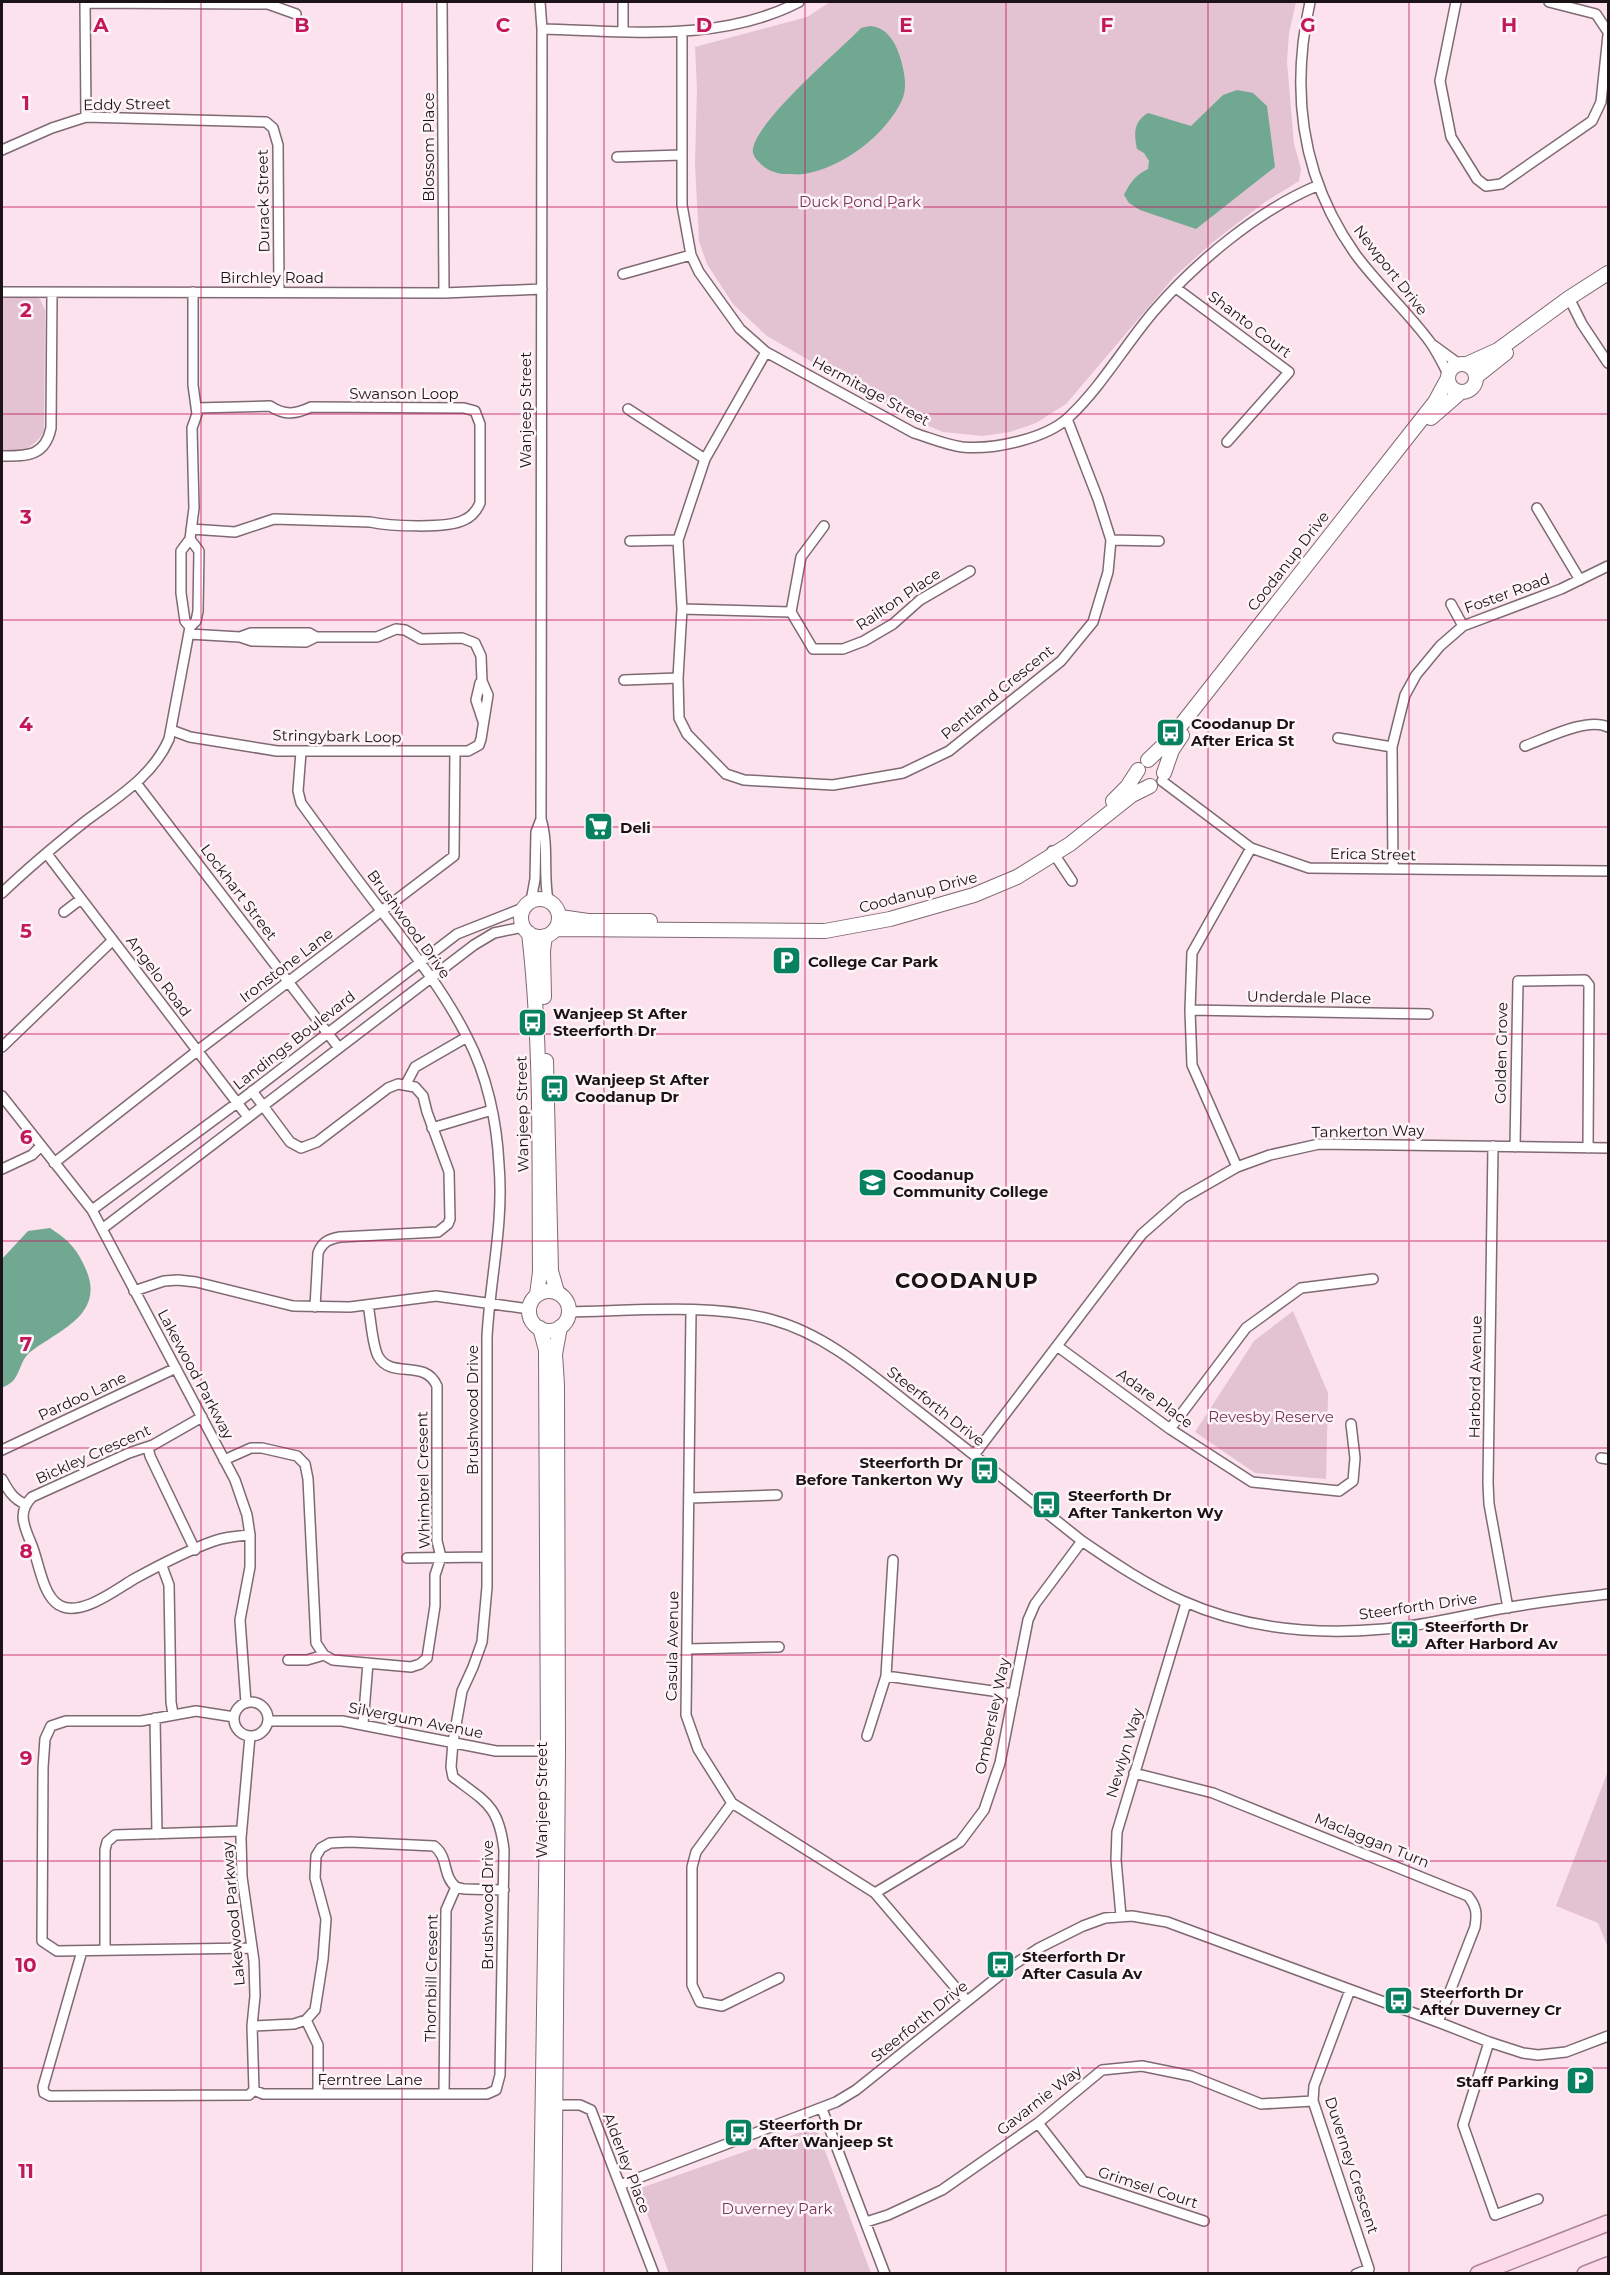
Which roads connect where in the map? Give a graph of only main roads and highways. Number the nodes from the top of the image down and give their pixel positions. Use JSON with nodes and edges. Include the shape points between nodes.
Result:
{"nodes":[{"id":1,"x":1608,"y":273,"type":"edge"},
{"id":2,"x":1608,"y":282,"type":"edge"},
{"id":3,"x":1571,"y":302,"type":"junction"},
{"id":4,"x":1463,"y":364,"type":"junction"},
{"id":5,"x":1448,"y":376,"type":"junction"},
{"id":6,"x":1476,"y":376,"type":"junction"},
{"id":7,"x":1461,"y":392,"type":"junction"},
{"id":8,"x":1148,"y":760,"type":"junction"},
{"id":9,"x":1138,"y":771,"type":"junction"},
{"id":10,"x":1159,"y":780,"type":"junction"},
{"id":11,"x":1053,"y":851,"type":"junction"},
{"id":12,"x":553,"y":927,"type":"junction"},
{"id":13,"x":526,"y":930,"type":"junction"},
{"id":14,"x":557,"y":1293,"type":"junction"},
{"id":15,"x":537,"y":1295,"type":"junction"},
{"id":16,"x":560,"y":1327,"type":"junction"},
{"id":17,"x":540,"y":1328,"type":"junction"},
{"id":18,"x":553,"y":1751,"type":"junction"},
{"id":19,"x":548,"y":2105,"type":"junction"},
{"id":20,"x":1608,"y":2223,"type":"edge"},
{"id":21,"x":1608,"y":2265,"type":"edge"},
{"id":22,"x":540,"y":2274,"type":"edge"},
{"id":23,"x":554,"y":2274,"type":"edge"},
{"id":24,"x":1478,"y":2274,"type":"edge"},
{"id":25,"x":1586,"y":2274,"type":"edge"}],
"edges":[{"from":1,"to":3,"type":"main road"},
{"from":2,"to":3,"type":"main road"},
{"from":3,"to":4,"type":"main road","via":[[1498,350]]},
{"from":3,"to":6,"type":"main road"},
{"from":4,"to":5,"type":"main road","via":[[1452,368]]},
{"from":4,"to":6,"type":"main road","via":[[1473,368]]},
{"from":5,"to":7,"type":"main road","via":[[1454,389]]},
{"from":5,"to":8,"type":"main road","name":"Coodanup Drive","via":[[1435,402],[1170,738]]},
{"from":6,"to":7,"type":"main road","via":[[1473,388]]},
{"from":7,"to":10,"type":"main road","name":"Coodanup Drive","via":[[1436,412],[1406,448],[1178,741]]},
{"from":8,"to":9,"type":"main road"},
{"from":8,"to":10,"type":"main road","via":[[1159,762]]},
{"from":9,"to":10,"type":"main road","via":[[1142,783]]},
{"from":9,"to":11,"type":"main road","name":"Coodanup Drive","via":[[1116,799]]},
{"from":10,"to":11,"type":"main road","name":"Coodanup Drive","via":[[1132,795],[1086,833]]},
{"from":11,"to":12,"type":"main road","name":"Coodanup Drive","via":[[962,892],[853,920],[588,921]]},
{"from":12,"to":13,"type":"main road","via":[[539,937]]},
{"from":12,"to":13,"type":"main road","via":[[556,907],[548,900],[537,899],[527,904],[521,921]]},
{"from":12,"to":14,"type":"main road","name":"Wanjeep Street","via":[[543,951],[551,1271]]},
{"from":13,"to":15,"type":"main road","name":"Wanjeep Street","via":[[536,1012],[540,1272]]},
{"from":14,"to":15,"type":"main road"},
{"from":14,"to":16,"type":"main road","via":[[566,1300],[569,1312]]},
{"from":15,"to":17,"type":"main road","via":[[529,1309]]},
{"from":16,"to":17,"type":"main road"},
{"from":16,"to":18,"type":"main road","name":"Wanjeep Street","via":[[555,1354]]},
{"from":17,"to":18,"type":"main road","name":"Wanjeep Street","via":[[546,1350]]},
{"from":18,"to":19,"type":"main road","name":"Wanjeep Street"},
{"from":19,"to":22,"type":"main road","name":"Wanjeep Street"},
{"from":19,"to":23,"type":"main road","name":"Wanjeep Street"},
{"from":20,"to":24,"type":"main road"},
{"from":21,"to":25,"type":"main road"}]}
